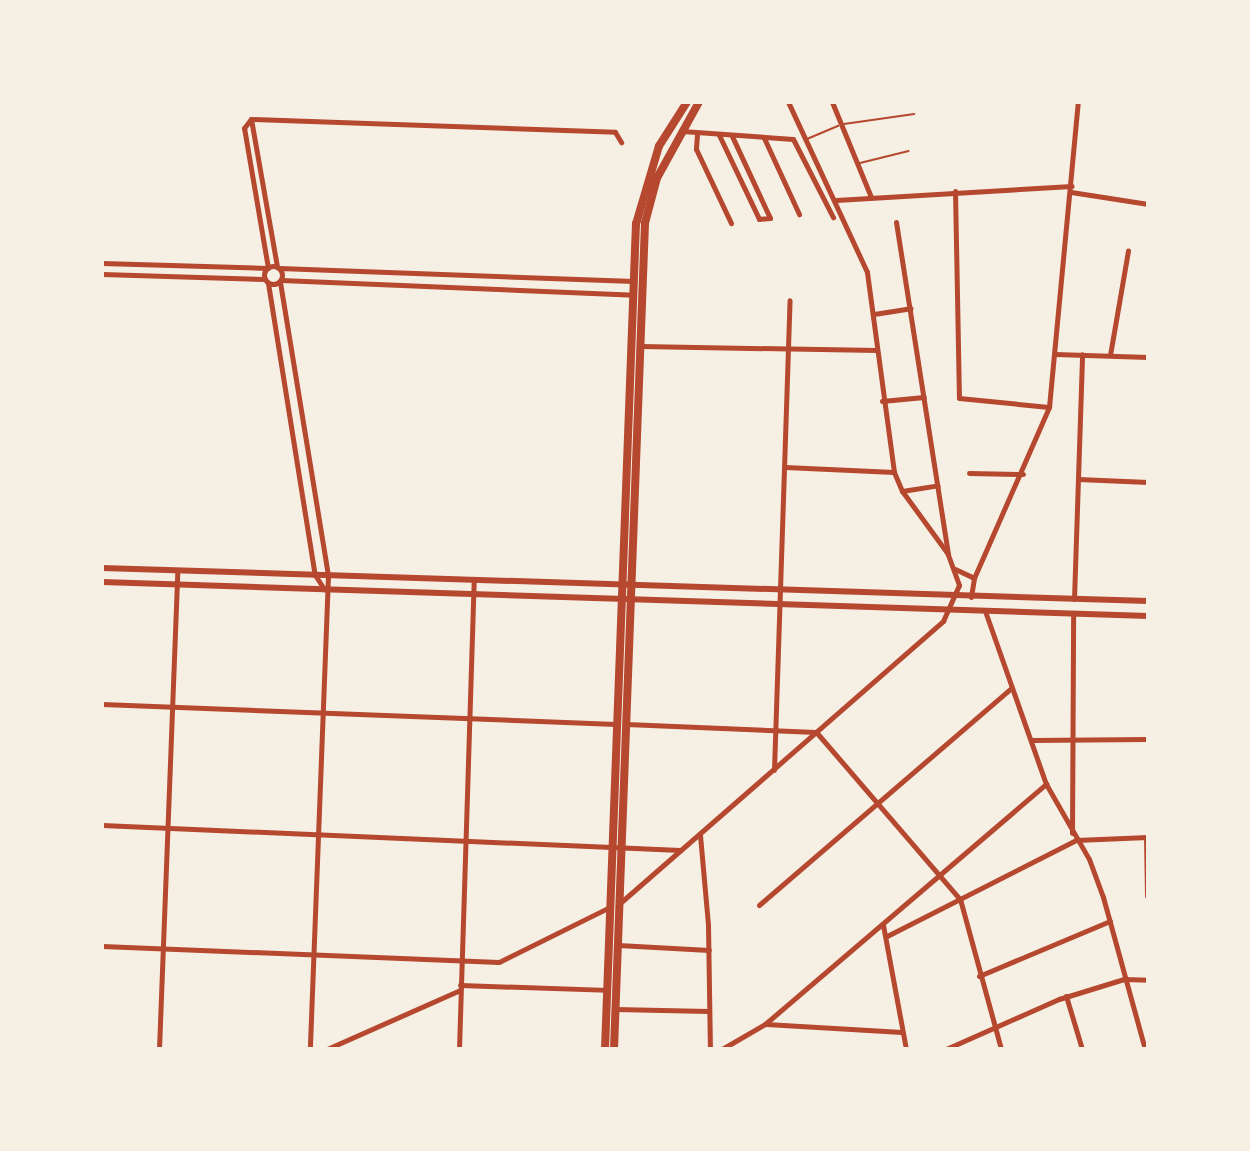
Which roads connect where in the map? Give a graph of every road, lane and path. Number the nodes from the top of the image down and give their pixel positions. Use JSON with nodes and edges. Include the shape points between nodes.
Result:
{"nodes":[{"id":1,"x":687,"y":102,"type":"edge"},
{"id":2,"x":699,"y":102,"type":"edge"},
{"id":3,"x":788,"y":102,"type":"edge"},
{"id":4,"x":832,"y":102,"type":"edge"},
{"id":5,"x":1078,"y":102,"type":"edge"},
{"id":6,"x":914,"y":114,"type":"dead end"},
{"id":7,"x":251,"y":119,"type":"junction"},
{"id":8,"x":842,"y":125,"type":"junction"},
{"id":9,"x":680,"y":131,"type":"junction"},
{"id":10,"x":697,"y":134,"type":"junction"},
{"id":11,"x":719,"y":135,"type":"junction"},
{"id":12,"x":731,"y":136,"type":"junction"},
{"id":13,"x":764,"y":138,"type":"junction"},
{"id":14,"x":805,"y":140,"type":"junction"},
{"id":15,"x":621,"y":142,"type":"dead end"},
{"id":16,"x":909,"y":151,"type":"dead end"},
{"id":17,"x":859,"y":164,"type":"junction"},
{"id":18,"x":820,"y":170,"type":"junction"},
{"id":19,"x":811,"y":174,"type":"junction"},
{"id":20,"x":752,"y":180,"type":"junction"},
{"id":21,"x":741,"y":181,"type":"junction"},
{"id":22,"x":1072,"y":189,"type":"junction"},
{"id":23,"x":955,"y":191,"type":"junction"},
{"id":24,"x":871,"y":197,"type":"junction"},
{"id":25,"x":836,"y":200,"type":"junction"},
{"id":26,"x":1148,"y":204,"type":"edge"},
{"id":27,"x":799,"y":214,"type":"dead end"},
{"id":28,"x":833,"y":217,"type":"dead end"},
{"id":29,"x":896,"y":222,"type":"dead end"},
{"id":30,"x":731,"y":223,"type":"dead end"},
{"id":31,"x":1128,"y":251,"type":"dead end"},
{"id":32,"x":102,"y":263,"type":"edge"},
{"id":33,"x":278,"y":267,"type":"junction"},
{"id":34,"x":268,"y":268,"type":"junction"},
{"id":35,"x":102,"y":274,"type":"edge"},
{"id":36,"x":509,"y":278,"type":"junction"},
{"id":37,"x":266,"y":281,"type":"junction"},
{"id":38,"x":281,"y":281,"type":"junction"},
{"id":39,"x":639,"y":281,"type":"junction"},
{"id":40,"x":509,"y":289,"type":"junction"},
{"id":41,"x":634,"y":295,"type":"junction"},
{"id":42,"x":790,"y":300,"type":"dead end"},
{"id":43,"x":911,"y":308,"type":"junction"},
{"id":44,"x":874,"y":314,"type":"junction"},
{"id":45,"x":640,"y":345,"type":"junction"},
{"id":46,"x":789,"y":348,"type":"junction"},
{"id":47,"x":877,"y":350,"type":"junction"},
{"id":48,"x":1055,"y":354,"type":"junction"},
{"id":49,"x":1082,"y":354,"type":"junction"},
{"id":50,"x":1110,"y":355,"type":"junction"},
{"id":51,"x":1148,"y":357,"type":"edge"},
{"id":52,"x":924,"y":397,"type":"junction"},
{"id":53,"x":882,"y":401,"type":"junction"},
{"id":54,"x":1049,"y":407,"type":"junction"},
{"id":55,"x":785,"y":467,"type":"junction"},
{"id":56,"x":894,"y":472,"type":"junction"},
{"id":57,"x":969,"y":473,"type":"dead end"},
{"id":58,"x":1023,"y":474,"type":"junction"},
{"id":59,"x":1078,"y":479,"type":"junction"},
{"id":60,"x":1148,"y":482,"type":"edge"},
{"id":61,"x":938,"y":485,"type":"junction"},
{"id":62,"x":902,"y":491,"type":"junction"},
{"id":63,"x":948,"y":554,"type":"junction"},
{"id":64,"x":102,"y":568,"type":"edge"},
{"id":65,"x":146,"y":569,"type":"junction"},
{"id":66,"x":955,"y":569,"type":"junction"},
{"id":67,"x":177,"y":570,"type":"junction"},
{"id":68,"x":200,"y":571,"type":"junction"},
{"id":69,"x":315,"y":575,"type":"junction"},
{"id":70,"x":328,"y":576,"type":"junction"},
{"id":71,"x":974,"y":578,"type":"junction"},
{"id":72,"x":474,"y":581,"type":"junction"},
{"id":73,"x":102,"y":582,"type":"edge"},
{"id":74,"x":146,"y":584,"type":"junction"},
{"id":75,"x":177,"y":585,"type":"junction"},
{"id":76,"x":199,"y":586,"type":"junction"},
{"id":77,"x":629,"y":586,"type":"junction"},
{"id":78,"x":325,"y":590,"type":"junction"},
{"id":79,"x":782,"y":590,"type":"junction"},
{"id":80,"x":474,"y":595,"type":"junction"},
{"id":81,"x":956,"y":596,"type":"junction"},
{"id":82,"x":971,"y":597,"type":"junction"},
{"id":83,"x":1074,"y":599,"type":"junction"},
{"id":84,"x":1148,"y":601,"type":"edge"},
{"id":85,"x":625,"y":602,"type":"junction"},
{"id":86,"x":781,"y":605,"type":"junction"},
{"id":87,"x":952,"y":610,"type":"junction"},
{"id":88,"x":985,"y":611,"type":"junction"},
{"id":89,"x":1073,"y":614,"type":"junction"},
{"id":90,"x":1148,"y":616,"type":"edge"},
{"id":91,"x":1011,"y":688,"type":"junction"},
{"id":92,"x":102,"y":704,"type":"edge"},
{"id":93,"x":173,"y":706,"type":"junction"},
{"id":94,"x":320,"y":710,"type":"junction"},
{"id":95,"x":469,"y":718,"type":"junction"},
{"id":96,"x":620,"y":724,"type":"junction"},
{"id":97,"x":775,"y":728,"type":"junction"},
{"id":98,"x":817,"y":733,"type":"junction"},
{"id":99,"x":1073,"y":737,"type":"junction"},
{"id":100,"x":1148,"y":739,"type":"edge"},
{"id":101,"x":1031,"y":740,"type":"junction"},
{"id":102,"x":774,"y":770,"type":"junction"},
{"id":103,"x":1046,"y":784,"type":"junction"},
{"id":104,"x":878,"y":803,"type":"junction"},
{"id":105,"x":102,"y":825,"type":"edge"},
{"id":106,"x":169,"y":827,"type":"junction"},
{"id":107,"x":316,"y":831,"type":"junction"},
{"id":108,"x":700,"y":835,"type":"junction"},
{"id":109,"x":1071,"y":835,"type":"junction"},
{"id":110,"x":1147,"y":837,"type":"edge"},
{"id":111,"x":465,"y":838,"type":"junction"},
{"id":112,"x":1076,"y":840,"type":"junction"},
{"id":113,"x":616,"y":844,"type":"junction"},
{"id":114,"x":681,"y":850,"type":"junction"},
{"id":115,"x":941,"y":874,"type":"junction"},
{"id":116,"x":1147,"y":896,"type":"edge"},
{"id":117,"x":960,"y":899,"type":"junction"},
{"id":118,"x":620,"y":903,"type":"junction"},
{"id":119,"x":759,"y":905,"type":"dead end"},
{"id":120,"x":610,"y":907,"type":"junction"},
{"id":121,"x":1110,"y":921,"type":"junction"},
{"id":122,"x":883,"y":925,"type":"junction"},
{"id":123,"x":887,"y":936,"type":"junction"},
{"id":124,"x":617,"y":945,"type":"junction"},
{"id":125,"x":102,"y":946,"type":"edge"},
{"id":126,"x":164,"y":949,"type":"junction"},
{"id":127,"x":709,"y":950,"type":"junction"},
{"id":128,"x":313,"y":954,"type":"junction"},
{"id":129,"x":461,"y":962,"type":"junction"},
{"id":130,"x":979,"y":976,"type":"junction"},
{"id":131,"x":1124,"y":979,"type":"junction"},
{"id":132,"x":1148,"y":980,"type":"edge"},
{"id":133,"x":460,"y":987,"type":"junction"},
{"id":134,"x":607,"y":990,"type":"junction"},
{"id":135,"x":1066,"y":996,"type":"junction"},
{"id":136,"x":615,"y":1009,"type":"junction"},
{"id":137,"x":708,"y":1011,"type":"junction"},
{"id":138,"x":765,"y":1024,"type":"junction"},
{"id":139,"x":995,"y":1027,"type":"junction"},
{"id":140,"x":902,"y":1032,"type":"junction"},
{"id":141,"x":159,"y":1049,"type":"edge"},
{"id":142,"x":310,"y":1049,"type":"edge"},
{"id":143,"x":327,"y":1049,"type":"edge"},
{"id":144,"x":459,"y":1049,"type":"edge"},
{"id":145,"x":605,"y":1049,"type":"edge"},
{"id":146,"x":614,"y":1049,"type":"edge"},
{"id":147,"x":710,"y":1049,"type":"edge"},
{"id":148,"x":722,"y":1049,"type":"edge"},
{"id":149,"x":906,"y":1049,"type":"edge"},
{"id":150,"x":946,"y":1049,"type":"edge"},
{"id":151,"x":1001,"y":1049,"type":"edge"},
{"id":152,"x":1082,"y":1049,"type":"edge"},
{"id":153,"x":1145,"y":1049,"type":"edge"}],
"edges":[{"from":1,"to":39,"type":"main road","via":[[659,146],[645,185],[636,224]]},
{"from":2,"to":9,"type":"main road"},
{"from":3,"to":14,"type":"street"},
{"from":4,"to":8,"type":"street"},
{"from":5,"to":22,"type":"street"},
{"from":6,"to":8,"type":"lane"},
{"from":7,"to":15,"type":"street","via":[[615,132]]},
{"from":7,"to":33,"type":"street"},
{"from":7,"to":34,"type":"street","via":[[244,128]]},
{"from":8,"to":14,"type":"lane"},
{"from":8,"to":17,"type":"street"},
{"from":9,"to":10,"type":"street"},
{"from":9,"to":39,"type":"main road","via":[[650,202]]},
{"from":10,"to":11,"type":"street"},
{"from":10,"to":30,"type":"street","via":[[696,149]]},
{"from":11,"to":12,"type":"street"},
{"from":11,"to":21,"type":"street"},
{"from":12,"to":13,"type":"street"},
{"from":12,"to":20,"type":"street"},
{"from":13,"to":19,"type":"street","via":[[793,139]]},
{"from":13,"to":27,"type":"street"},
{"from":14,"to":18,"type":"street"},
{"from":16,"to":17,"type":"lane"},
{"from":17,"to":24,"type":"street"},
{"from":18,"to":19,"type":"street"},
{"from":18,"to":25,"type":"street"},
{"from":19,"to":28,"type":"street"},
{"from":20,"to":21,"type":"street"},
{"from":20,"to":21,"type":"street","via":[[770,218],[759,219]]},
{"from":22,"to":23,"type":"street"},
{"from":22,"to":26,"type":"street"},
{"from":22,"to":48,"type":"street"},
{"from":23,"to":24,"type":"street"},
{"from":23,"to":54,"type":"street","via":[[960,400]]},
{"from":24,"to":25,"type":"street"},
{"from":25,"to":44,"type":"street","via":[[867,272]]},
{"from":29,"to":43,"type":"street"},
{"from":31,"to":50,"type":"street"},
{"from":32,"to":34,"type":"street"},
{"from":33,"to":34,"type":"street"},
{"from":33,"to":36,"type":"street"},
{"from":33,"to":38,"type":"street"},
{"from":34,"to":37,"type":"street"},
{"from":35,"to":37,"type":"street"},
{"from":36,"to":39,"type":"street"},
{"from":36,"to":40,"type":"street"},
{"from":37,"to":38,"type":"street"},
{"from":37,"to":69,"type":"street"},
{"from":38,"to":40,"type":"street"},
{"from":38,"to":70,"type":"street"},
{"from":39,"to":41,"type":"main road"},
{"from":39,"to":45,"type":"main road"},
{"from":40,"to":41,"type":"street"},
{"from":41,"to":77,"type":"main road"},
{"from":42,"to":46,"type":"street"},
{"from":43,"to":44,"type":"street"},
{"from":43,"to":52,"type":"street"},
{"from":44,"to":47,"type":"street"},
{"from":45,"to":46,"type":"street"},
{"from":45,"to":77,"type":"main road"},
{"from":46,"to":47,"type":"street"},
{"from":46,"to":55,"type":"street"},
{"from":47,"to":53,"type":"street"},
{"from":48,"to":49,"type":"street"},
{"from":48,"to":54,"type":"street"},
{"from":49,"to":50,"type":"street"},
{"from":49,"to":59,"type":"street"},
{"from":50,"to":51,"type":"street"},
{"from":52,"to":53,"type":"street"},
{"from":52,"to":61,"type":"street"},
{"from":53,"to":56,"type":"street"},
{"from":54,"to":58,"type":"street"},
{"from":55,"to":56,"type":"street"},
{"from":55,"to":79,"type":"street"},
{"from":56,"to":62,"type":"street"},
{"from":57,"to":58,"type":"street"},
{"from":58,"to":71,"type":"street"},
{"from":59,"to":60,"type":"street"},
{"from":59,"to":83,"type":"street"},
{"from":61,"to":62,"type":"street"},
{"from":61,"to":63,"type":"street"},
{"from":62,"to":63,"type":"street"},
{"from":63,"to":66,"type":"street"},
{"from":64,"to":65,"type":"street"},
{"from":65,"to":67,"type":"street"},
{"from":65,"to":74,"type":"street"},
{"from":66,"to":71,"type":"street"},
{"from":66,"to":81,"type":"street"},
{"from":67,"to":68,"type":"street"},
{"from":67,"to":75,"type":"street"},
{"from":68,"to":69,"type":"street"},
{"from":68,"to":76,"type":"street"},
{"from":69,"to":70,"type":"street"},
{"from":69,"to":78,"type":"street"},
{"from":70,"to":72,"type":"street"},
{"from":70,"to":78,"type":"street"},
{"from":71,"to":82,"type":"street"},
{"from":72,"to":77,"type":"street"},
{"from":72,"to":80,"type":"street"},
{"from":73,"to":74,"type":"street"},
{"from":74,"to":75,"type":"street"},
{"from":75,"to":76,"type":"street"},
{"from":75,"to":93,"type":"street"},
{"from":76,"to":78,"type":"street"},
{"from":77,"to":79,"type":"street"},
{"from":77,"to":85,"type":"main road"},
{"from":78,"to":80,"type":"street"},
{"from":78,"to":94,"type":"street"},
{"from":79,"to":81,"type":"street"},
{"from":79,"to":86,"type":"street"},
{"from":80,"to":85,"type":"street"},
{"from":80,"to":95,"type":"street"},
{"from":81,"to":82,"type":"street"},
{"from":81,"to":87,"type":"street"},
{"from":82,"to":83,"type":"street"},
{"from":83,"to":84,"type":"street"},
{"from":85,"to":86,"type":"street"},
{"from":85,"to":96,"type":"main road"},
{"from":86,"to":87,"type":"street"},
{"from":86,"to":97,"type":"street"},
{"from":87,"to":88,"type":"street"},
{"from":87,"to":98,"type":"street"},
{"from":88,"to":89,"type":"street"},
{"from":88,"to":91,"type":"street"},
{"from":89,"to":90,"type":"street"},
{"from":89,"to":99,"type":"street"},
{"from":91,"to":101,"type":"street"},
{"from":91,"to":104,"type":"street"},
{"from":92,"to":93,"type":"street"},
{"from":93,"to":94,"type":"street"},
{"from":93,"to":106,"type":"street"},
{"from":94,"to":95,"type":"street"},
{"from":94,"to":107,"type":"street"},
{"from":95,"to":96,"type":"street"},
{"from":95,"to":111,"type":"street"},
{"from":96,"to":97,"type":"street"},
{"from":96,"to":113,"type":"main road"},
{"from":97,"to":98,"type":"street"},
{"from":97,"to":102,"type":"street"},
{"from":98,"to":102,"type":"street"},
{"from":98,"to":104,"type":"street"},
{"from":99,"to":100,"type":"street"},
{"from":99,"to":101,"type":"street"},
{"from":99,"to":109,"type":"street"},
{"from":101,"to":103,"type":"street"},
{"from":102,"to":108,"type":"street"},
{"from":103,"to":109,"type":"street"},
{"from":103,"to":115,"type":"street"},
{"from":104,"to":115,"type":"street"},
{"from":104,"to":119,"type":"street"},
{"from":105,"to":106,"type":"street"},
{"from":106,"to":107,"type":"street"},
{"from":106,"to":126,"type":"street"},
{"from":107,"to":111,"type":"street"},
{"from":107,"to":128,"type":"street"},
{"from":108,"to":114,"type":"street"},
{"from":108,"to":127,"type":"street"},
{"from":109,"to":112,"type":"street"},
{"from":110,"to":112,"type":"street"},
{"from":110,"to":116,"type":"street"},
{"from":111,"to":113,"type":"street"},
{"from":111,"to":129,"type":"street"},
{"from":112,"to":117,"type":"street"},
{"from":112,"to":121,"type":"street","via":[[1089,859]]},
{"from":113,"to":114,"type":"street"},
{"from":113,"to":118,"type":"main road"},
{"from":113,"to":120,"type":"main road"},
{"from":114,"to":118,"type":"street"},
{"from":115,"to":117,"type":"street"},
{"from":115,"to":122,"type":"street"},
{"from":117,"to":123,"type":"street"},
{"from":117,"to":130,"type":"street"},
{"from":118,"to":124,"type":"main road"},
{"from":120,"to":129,"type":"street","via":[[499,962]]},
{"from":120,"to":134,"type":"main road"},
{"from":121,"to":130,"type":"street"},
{"from":121,"to":131,"type":"street"},
{"from":122,"to":123,"type":"street"},
{"from":122,"to":138,"type":"street"},
{"from":123,"to":140,"type":"street"},
{"from":124,"to":127,"type":"street"},
{"from":124,"to":136,"type":"main road"},
{"from":125,"to":126,"type":"street"},
{"from":126,"to":128,"type":"street"},
{"from":126,"to":141,"type":"street"},
{"from":127,"to":137,"type":"street"},
{"from":128,"to":129,"type":"street"},
{"from":128,"to":142,"type":"street"},
{"from":129,"to":133,"type":"street"},
{"from":130,"to":139,"type":"street"},
{"from":131,"to":132,"type":"street"},
{"from":131,"to":135,"type":"street"},
{"from":131,"to":153,"type":"street"},
{"from":133,"to":134,"type":"street"},
{"from":133,"to":143,"type":"street"},
{"from":133,"to":144,"type":"street"},
{"from":134,"to":145,"type":"main road"},
{"from":135,"to":139,"type":"street"},
{"from":135,"to":152,"type":"street"},
{"from":136,"to":137,"type":"street"},
{"from":136,"to":146,"type":"main road"},
{"from":137,"to":147,"type":"street"},
{"from":138,"to":140,"type":"street"},
{"from":138,"to":148,"type":"street"},
{"from":139,"to":150,"type":"street"},
{"from":139,"to":151,"type":"street"},
{"from":140,"to":149,"type":"street"}]}
